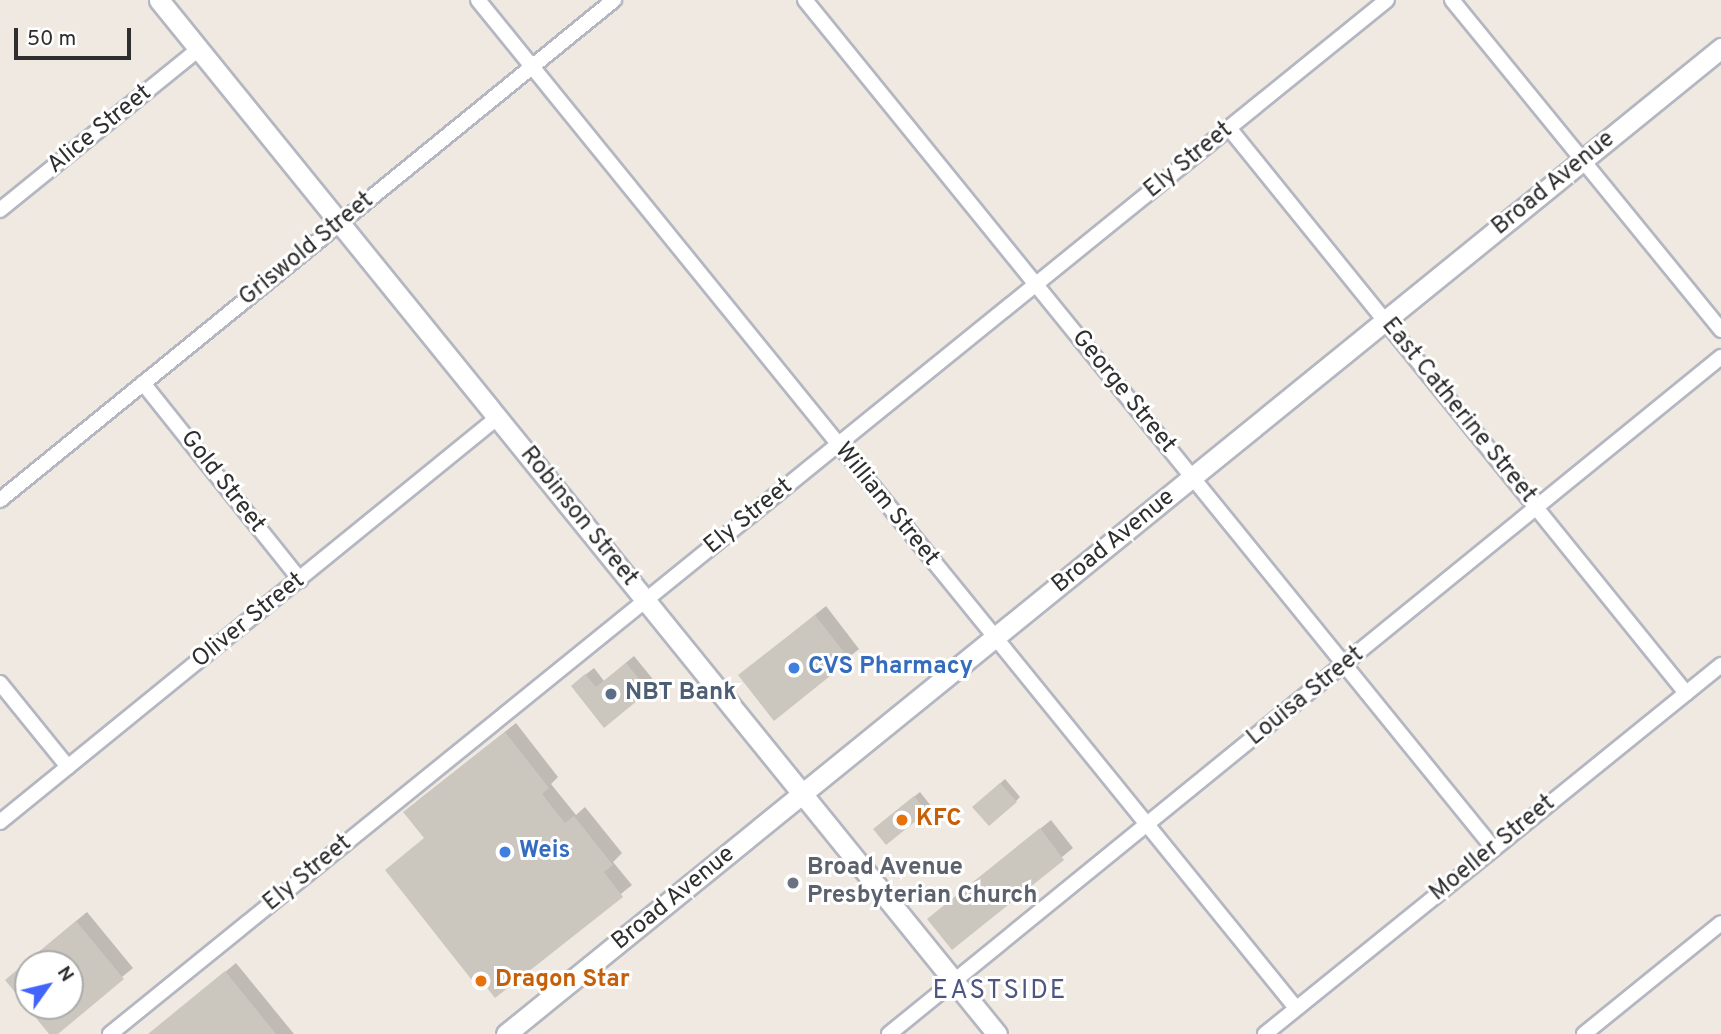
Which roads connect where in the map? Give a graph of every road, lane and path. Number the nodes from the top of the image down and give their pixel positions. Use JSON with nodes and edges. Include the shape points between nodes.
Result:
{"nodes":[{"id":1,"x":159,"y":0,"type":"edge"},
{"id":2,"x":478,"y":0,"type":"edge"},
{"id":3,"x":614,"y":0,"type":"edge"},
{"id":4,"x":805,"y":0,"type":"edge"},
{"id":5,"x":1387,"y":0,"type":"edge"},
{"id":6,"x":1452,"y":0,"type":"edge"},
{"id":7,"x":1721,"y":48,"type":"edge"},
{"id":8,"x":199,"y":50,"type":"junction"},
{"id":9,"x":531,"y":67,"type":"junction"},
{"id":10,"x":1229,"y":128,"type":"junction"},
{"id":11,"x":1583,"y":161,"type":"junction"},
{"id":12,"x":0,"y":210,"type":"edge"},
{"id":13,"x":340,"y":223,"type":"junction"},
{"id":14,"x":1036,"y":285,"type":"junction"},
{"id":15,"x":1386,"y":321,"type":"junction"},
{"id":16,"x":1721,"y":330,"type":"edge"},
{"id":17,"x":1721,"y":357,"type":"edge"},
{"id":18,"x":143,"y":383,"type":"junction"},
{"id":19,"x":497,"y":418,"type":"junction"},
{"id":20,"x":837,"y":445,"type":"junction"},
{"id":21,"x":1193,"y":478,"type":"junction"},
{"id":22,"x":0,"y":500,"type":"edge"},
{"id":23,"x":1536,"y":508,"type":"junction"},
{"id":24,"x":300,"y":580,"type":"junction"},
{"id":25,"x":646,"y":601,"type":"junction"},
{"id":26,"x":995,"y":638,"type":"junction"},
{"id":27,"x":1345,"y":665,"type":"junction"},
{"id":28,"x":1721,"y":665,"type":"edge"},
{"id":29,"x":0,"y":683,"type":"edge"},
{"id":30,"x":1686,"y":693,"type":"junction"},
{"id":31,"x":68,"y":767,"type":"junction"},
{"id":32,"x":803,"y":795,"type":"junction"},
{"id":33,"x":0,"y":822,"type":"edge"},
{"id":34,"x":1148,"y":825,"type":"junction"},
{"id":35,"x":1494,"y":849,"type":"junction"},
{"id":36,"x":1721,"y":923,"type":"edge"},
{"id":37,"x":954,"y":981,"type":"junction"},
{"id":38,"x":1296,"y":1008,"type":"junction"},
{"id":39,"x":110,"y":1034,"type":"edge"},
{"id":40,"x":506,"y":1034,"type":"edge"},
{"id":41,"x":889,"y":1034,"type":"edge"},
{"id":42,"x":997,"y":1034,"type":"edge"},
{"id":43,"x":1265,"y":1034,"type":"edge"},
{"id":44,"x":1584,"y":1034,"type":"edge"}],
"edges":[{"from":1,"to":8,"type":"main road","name":"Robinson Street"},
{"from":2,"to":9,"type":"street","name":"William Street"},
{"from":3,"to":9,"type":"street","name":"Griswold Street"},
{"from":4,"to":14,"type":"street","name":"George Street"},
{"from":5,"to":10,"type":"street","name":"Ely Street"},
{"from":6,"to":11,"type":"street"},
{"from":7,"to":11,"type":"main road","name":"Broad Avenue"},
{"from":8,"to":12,"type":"street","name":"Alice Street"},
{"from":8,"to":13,"type":"main road","name":"Robinson Street"},
{"from":9,"to":13,"type":"street","name":"Griswold Street"},
{"from":9,"to":20,"type":"street","name":"William Street"},
{"from":10,"to":14,"type":"street","name":"Ely Street"},
{"from":10,"to":15,"type":"street","name":"East Catherine Street"},
{"from":11,"to":15,"type":"main road","name":"Broad Avenue"},
{"from":11,"to":16,"type":"street"},
{"from":13,"to":18,"type":"street","name":"Griswold Street"},
{"from":13,"to":19,"type":"main road","name":"Robinson Street"},
{"from":14,"to":20,"type":"street","name":"Ely Street"},
{"from":14,"to":21,"type":"street","name":"George Street"},
{"from":15,"to":21,"type":"main road","name":"Broad Avenue"},
{"from":15,"to":23,"type":"street","name":"East Catherine Street"},
{"from":17,"to":23,"type":"street","name":"Louisa Street"},
{"from":18,"to":22,"type":"street","name":"Griswold Street"},
{"from":18,"to":24,"type":"street","name":"Gold Street"},
{"from":19,"to":24,"type":"street","name":"Oliver Street"},
{"from":19,"to":25,"type":"main road","name":"Robinson Street"},
{"from":20,"to":25,"type":"street","name":"Ely Street"},
{"from":20,"to":26,"type":"street","name":"William Street"},
{"from":21,"to":26,"type":"main road","name":"Broad Avenue"},
{"from":21,"to":27,"type":"street","name":"George Street"},
{"from":23,"to":27,"type":"street","name":"Louisa Street"},
{"from":23,"to":30,"type":"street","name":"East Catherine Street"},
{"from":24,"to":31,"type":"street","name":"Oliver Street"},
{"from":25,"to":32,"type":"main road","name":"Robinson Street"},
{"from":25,"to":39,"type":"street","name":"Ely Street"},
{"from":26,"to":32,"type":"main road","name":"Broad Avenue"},
{"from":26,"to":34,"type":"street","name":"William Street"},
{"from":27,"to":34,"type":"street","name":"Louisa Street"},
{"from":27,"to":35,"type":"street","name":"George Street"},
{"from":28,"to":30,"type":"street","name":"Moeller Street"},
{"from":29,"to":31,"type":"street"},
{"from":30,"to":35,"type":"street","name":"Moeller Street"},
{"from":31,"to":33,"type":"street","name":"Oliver Street"},
{"from":32,"to":37,"type":"main road","name":"Robinson Street"},
{"from":32,"to":40,"type":"main road","name":"Broad Avenue"},
{"from":34,"to":37,"type":"street","name":"Louisa Street"},
{"from":34,"to":38,"type":"street","name":"William Street"},
{"from":35,"to":38,"type":"street","name":"Moeller Street"},
{"from":36,"to":44,"type":"street"},
{"from":37,"to":41,"type":"street","name":"Louisa Street"},
{"from":37,"to":42,"type":"main road","name":"Robinson Street"},
{"from":38,"to":43,"type":"street","name":"Moeller Street"}]}
